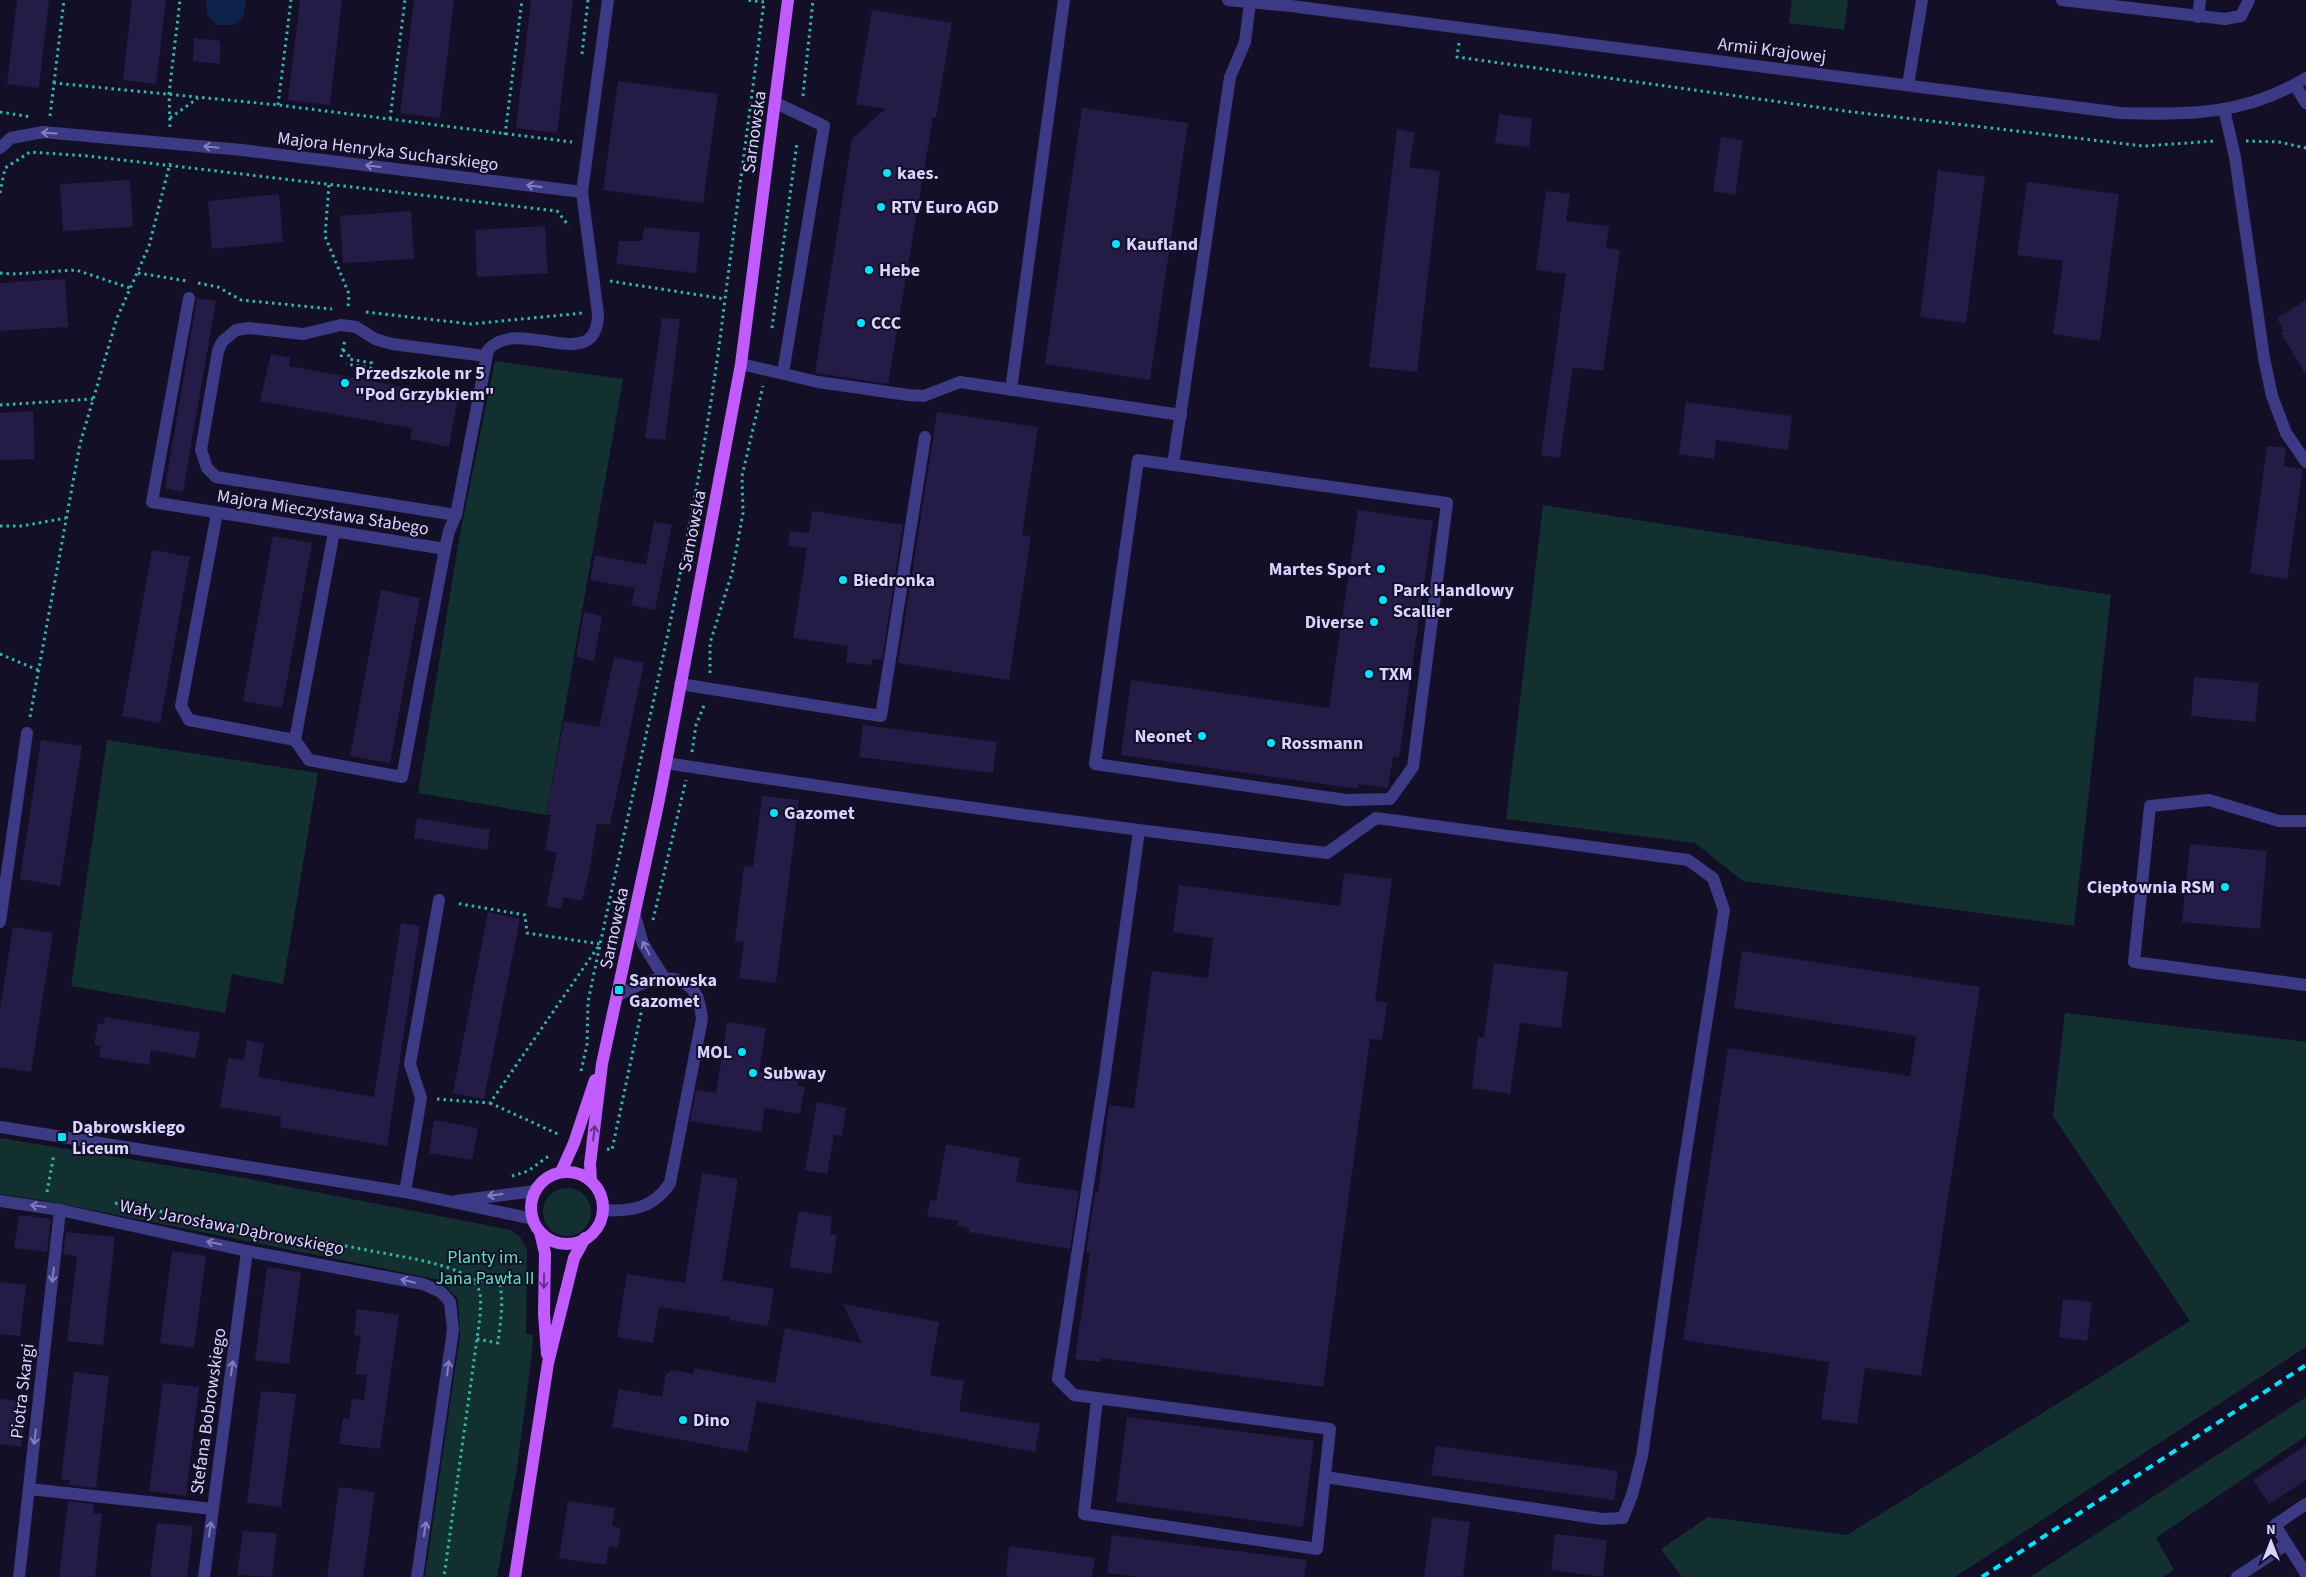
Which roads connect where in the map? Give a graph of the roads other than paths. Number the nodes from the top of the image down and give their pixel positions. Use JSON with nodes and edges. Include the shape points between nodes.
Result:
{"nodes":[{"id":1,"x":608,"y":0,"type":"edge"},
{"id":2,"x":788,"y":0,"type":"edge"},
{"id":3,"x":1064,"y":0,"type":"edge"},
{"id":4,"x":1228,"y":0,"type":"edge"},
{"id":5,"x":1922,"y":0,"type":"edge"},
{"id":6,"x":2062,"y":0,"type":"edge"},
{"id":7,"x":2200,"y":0,"type":"edge"},
{"id":8,"x":2249,"y":0,"type":"edge"},
{"id":9,"x":1250,"y":2,"type":"junction"},
{"id":10,"x":2198,"y":17,"type":"junction"},
{"id":11,"x":2306,"y":78,"type":"edge"},
{"id":12,"x":1908,"y":85,"type":"junction"},
{"id":13,"x":2295,"y":85,"type":"junction"},
{"id":14,"x":776,"y":103,"type":"junction"},
{"id":15,"x":2306,"y":103,"type":"edge"},
{"id":16,"x":2224,"y":109,"type":"junction"},
{"id":17,"x":0,"y":148,"type":"edge"},
{"id":18,"x":582,"y":192,"type":"junction"},
{"id":19,"x":189,"y":298,"type":"dead end"},
{"id":20,"x":486,"y":356,"type":"junction"},
{"id":21,"x":741,"y":364,"type":"junction"},
{"id":22,"x":783,"y":373,"type":"junction"},
{"id":23,"x":1011,"y":390,"type":"junction"},
{"id":24,"x":1181,"y":415,"type":"junction"},
{"id":25,"x":925,"y":437,"type":"dead end"},
{"id":26,"x":2306,"y":462,"type":"edge"},
{"id":27,"x":1173,"y":465,"type":"junction"},
{"id":28,"x":217,"y":513,"type":"junction"},
{"id":29,"x":456,"y":515,"type":"junction"},
{"id":30,"x":334,"y":532,"type":"junction"},
{"id":31,"x":445,"y":549,"type":"junction"},
{"id":32,"x":680,"y":684,"type":"junction"},
{"id":33,"x":27,"y":732,"type":"road end"},
{"id":34,"x":295,"y":740,"type":"junction"},
{"id":35,"x":666,"y":763,"type":"junction"},
{"id":36,"x":2306,"y":821,"type":"edge"},
{"id":37,"x":1138,"y":831,"type":"junction"},
{"id":38,"x":439,"y":900,"type":"road end"},
{"id":39,"x":635,"y":916,"type":"junction"},
{"id":40,"x":0,"y":922,"type":"edge"},
{"id":41,"x":663,"y":976,"type":"junction"},
{"id":42,"x":2306,"y":986,"type":"edge"},
{"id":43,"x":617,"y":996,"type":"junction"},
{"id":44,"x":602,"y":1064,"type":"junction"},
{"id":45,"x":0,"y":1127,"type":"edge"},
{"id":46,"x":561,"y":1172,"type":"junction"},
{"id":47,"x":591,"y":1181,"type":"junction"},
{"id":48,"x":535,"y":1191,"type":"junction"},
{"id":49,"x":405,"y":1192,"type":"junction"},
{"id":50,"x":0,"y":1201,"type":"edge"},
{"id":51,"x":454,"y":1201,"type":"junction"},
{"id":52,"x":60,"y":1210,"type":"junction"},
{"id":53,"x":602,"y":1210,"type":"junction"},
{"id":54,"x":533,"y":1219,"type":"junction"},
{"id":55,"x":540,"y":1232,"type":"junction"},
{"id":56,"x":585,"y":1238,"type":"junction"},
{"id":57,"x":247,"y":1250,"type":"junction"},
{"id":58,"x":548,"y":1363,"type":"junction"},
{"id":59,"x":1097,"y":1399,"type":"junction"},
{"id":60,"x":1325,"y":1477,"type":"junction"},
{"id":61,"x":29,"y":1489,"type":"junction"},
{"id":62,"x":2306,"y":1504,"type":"edge"},
{"id":63,"x":213,"y":1509,"type":"junction"},
{"id":64,"x":2287,"y":1544,"type":"junction"},
{"id":65,"x":2306,"y":1574,"type":"edge"},
{"id":66,"x":19,"y":1577,"type":"edge"},
{"id":67,"x":204,"y":1577,"type":"edge"},
{"id":68,"x":417,"y":1577,"type":"edge"},
{"id":69,"x":515,"y":1577,"type":"edge"},
{"id":70,"x":2237,"y":1577,"type":"edge"}],
"edges":[{"from":1,"to":18,"type":"street"},
{"from":2,"to":14,"type":"main road","name":"Sarnowska"},
{"from":3,"to":23,"type":"street"},
{"from":4,"to":9,"type":"street","name":"Armii Krajowej"},
{"from":5,"to":12,"type":"street"},
{"from":6,"to":10,"type":"street"},
{"from":7,"to":10,"type":"street"},
{"from":8,"to":10,"type":"street","via":[[2242,16],[2225,19]]},
{"from":9,"to":12,"type":"street","name":"Armii Krajowej"},
{"from":9,"to":24,"type":"street","via":[[1245,42],[1230,77]]},
{"from":11,"to":13,"type":"street","name":"Armii Krajowej"},
{"from":12,"to":16,"type":"street","name":"Armii Krajowej","via":[[2121,112],[2176,114]]},
{"from":13,"to":15,"type":"street"},
{"from":13,"to":16,"type":"street","name":"Armii Krajowej","via":[[2256,103]]},
{"from":14,"to":21,"type":"main road","name":"Sarnowska"},
{"from":14,"to":22,"type":"street","via":[[824,126]]},
{"from":16,"to":26,"type":"street","via":[[2272,396],[2286,433]]},
{"from":18,"to":17,"type":"street","name":"Majora Henryka Sucharskiego","one_way":true,"via":[[170,143],[43,132],[11,138]]},
{"from":18,"to":20,"type":"street","via":[[598,314],[596,333],[590,340],[577,344],[504,338],[493,345]]},
{"from":19,"to":28,"type":"street","name":"Majora Mieczysława Słabego","via":[[152,502]]},
{"from":20,"to":29,"type":"street","name":"Majora Mieczysława Słabego"},
{"from":20,"to":29,"type":"street","via":[[392,344],[375,339],[360,329],[335,325],[303,334],[242,328],[229,334],[218,351],[201,450],[207,468],[216,477]]},
{"from":21,"to":22,"type":"street"},
{"from":21,"to":32,"type":"main road","name":"Sarnowska"},
{"from":22,"to":23,"type":"street","via":[[818,382],[908,395],[930,394],[960,382]]},
{"from":23,"to":24,"type":"street"},
{"from":24,"to":27,"type":"street"},
{"from":25,"to":32,"type":"street","via":[[881,716]]},
{"from":27,"to":27,"type":"street","via":[[1447,504],[1413,767],[1390,799],[1346,800],[1095,764],[1138,460]]},
{"from":28,"to":30,"type":"street","name":"Majora Mieczysława Słabego"},
{"from":28,"to":34,"type":"street","via":[[181,706],[189,720]]},
{"from":29,"to":31,"type":"street","name":"Majora Mieczysława Słabego"},
{"from":30,"to":31,"type":"street","name":"Majora Mieczysława Słabego"},
{"from":30,"to":34,"type":"street"},
{"from":31,"to":34,"type":"street","via":[[402,777],[309,760]]},
{"from":32,"to":35,"type":"main road","name":"Sarnowska"},
{"from":33,"to":40,"type":"street"},
{"from":35,"to":37,"type":"street"},
{"from":35,"to":39,"type":"main road","name":"Sarnowska"},
{"from":36,"to":42,"type":"street","via":[[2279,821],[2209,800],[2150,806],[2134,962]]},
{"from":37,"to":59,"type":"street","via":[[1058,1379],[1074,1395]]},
{"from":37,"to":60,"type":"street","via":[[1327,853],[1376,818],[1688,860],[1713,878],[1724,910],[1642,1456],[1624,1518],[1602,1519]]},
{"from":38,"to":49,"type":"street","via":[[410,1064],[421,1098]]},
{"from":41,"to":39,"type":"street","one_way":true,"via":[[643,944]]},
{"from":39,"to":43,"type":"main road","name":"Sarnowska"},
{"from":41,"to":43,"type":"street"},
{"from":41,"to":53,"type":"street","via":[[689,985],[698,998],[702,1019],[673,1174],[661,1196],[645,1206],[632,1210]]},
{"from":43,"to":44,"type":"main road","name":"Sarnowska"},
{"from":44,"to":46,"type":"main road","name":"Sarnowska"},
{"from":47,"to":44,"type":"main road","name":"Sarnowska","one_way":true,"via":[[590,1164]]},
{"from":45,"to":49,"type":"street"},
{"from":46,"to":47,"type":"main road","via":[[578,1174]]},
{"from":46,"to":48,"type":"main road","via":[[546,1178]]},
{"from":47,"to":53,"type":"main road","via":[[598,1190]]},
{"from":48,"to":51,"type":"street","one_way":true},
{"from":48,"to":54,"type":"main road","via":[[531,1201]]},
{"from":49,"to":51,"type":"street"},
{"from":52,"to":50,"type":"street","name":"Wały Jarosława Dąbrowskiego","one_way":true},
{"from":51,"to":54,"type":"street"},
{"from":57,"to":52,"type":"street","name":"Wały Jarosława Dąbrowskiego","one_way":true},
{"from":52,"to":61,"type":"street","name":"Piotra Skargi","one_way":true},
{"from":53,"to":56,"type":"main road","via":[[597,1226]]},
{"from":54,"to":55,"type":"main road"},
{"from":55,"to":56,"type":"main road","via":[[560,1243]]},
{"from":55,"to":58,"type":"main road","one_way":true,"via":[[544,1253]]},
{"from":56,"to":58,"type":"main road","via":[[574,1258]]},
{"from":63,"to":57,"type":"street","name":"Stefana Bobrowskiego","one_way":true},
{"from":68,"to":57,"type":"street","name":"Wały Jarosława Dąbrowskiego","one_way":true,"via":[[449,1366],[453,1330],[450,1302],[441,1292],[404,1280]]},
{"from":58,"to":69,"type":"main road"},
{"from":59,"to":60,"type":"street","via":[[1330,1429]]},
{"from":59,"to":60,"type":"street","via":[[1084,1514],[1317,1549]]},
{"from":61,"to":63,"type":"street"},
{"from":61,"to":66,"type":"street","name":"Piotra Skargi"},
{"from":62,"to":64,"type":"street","via":[[2275,1525]]},
{"from":67,"to":63,"type":"street","name":"Stefana Bobrowskiego","one_way":true},
{"from":64,"to":65,"type":"street"},
{"from":64,"to":70,"type":"street"}]}
